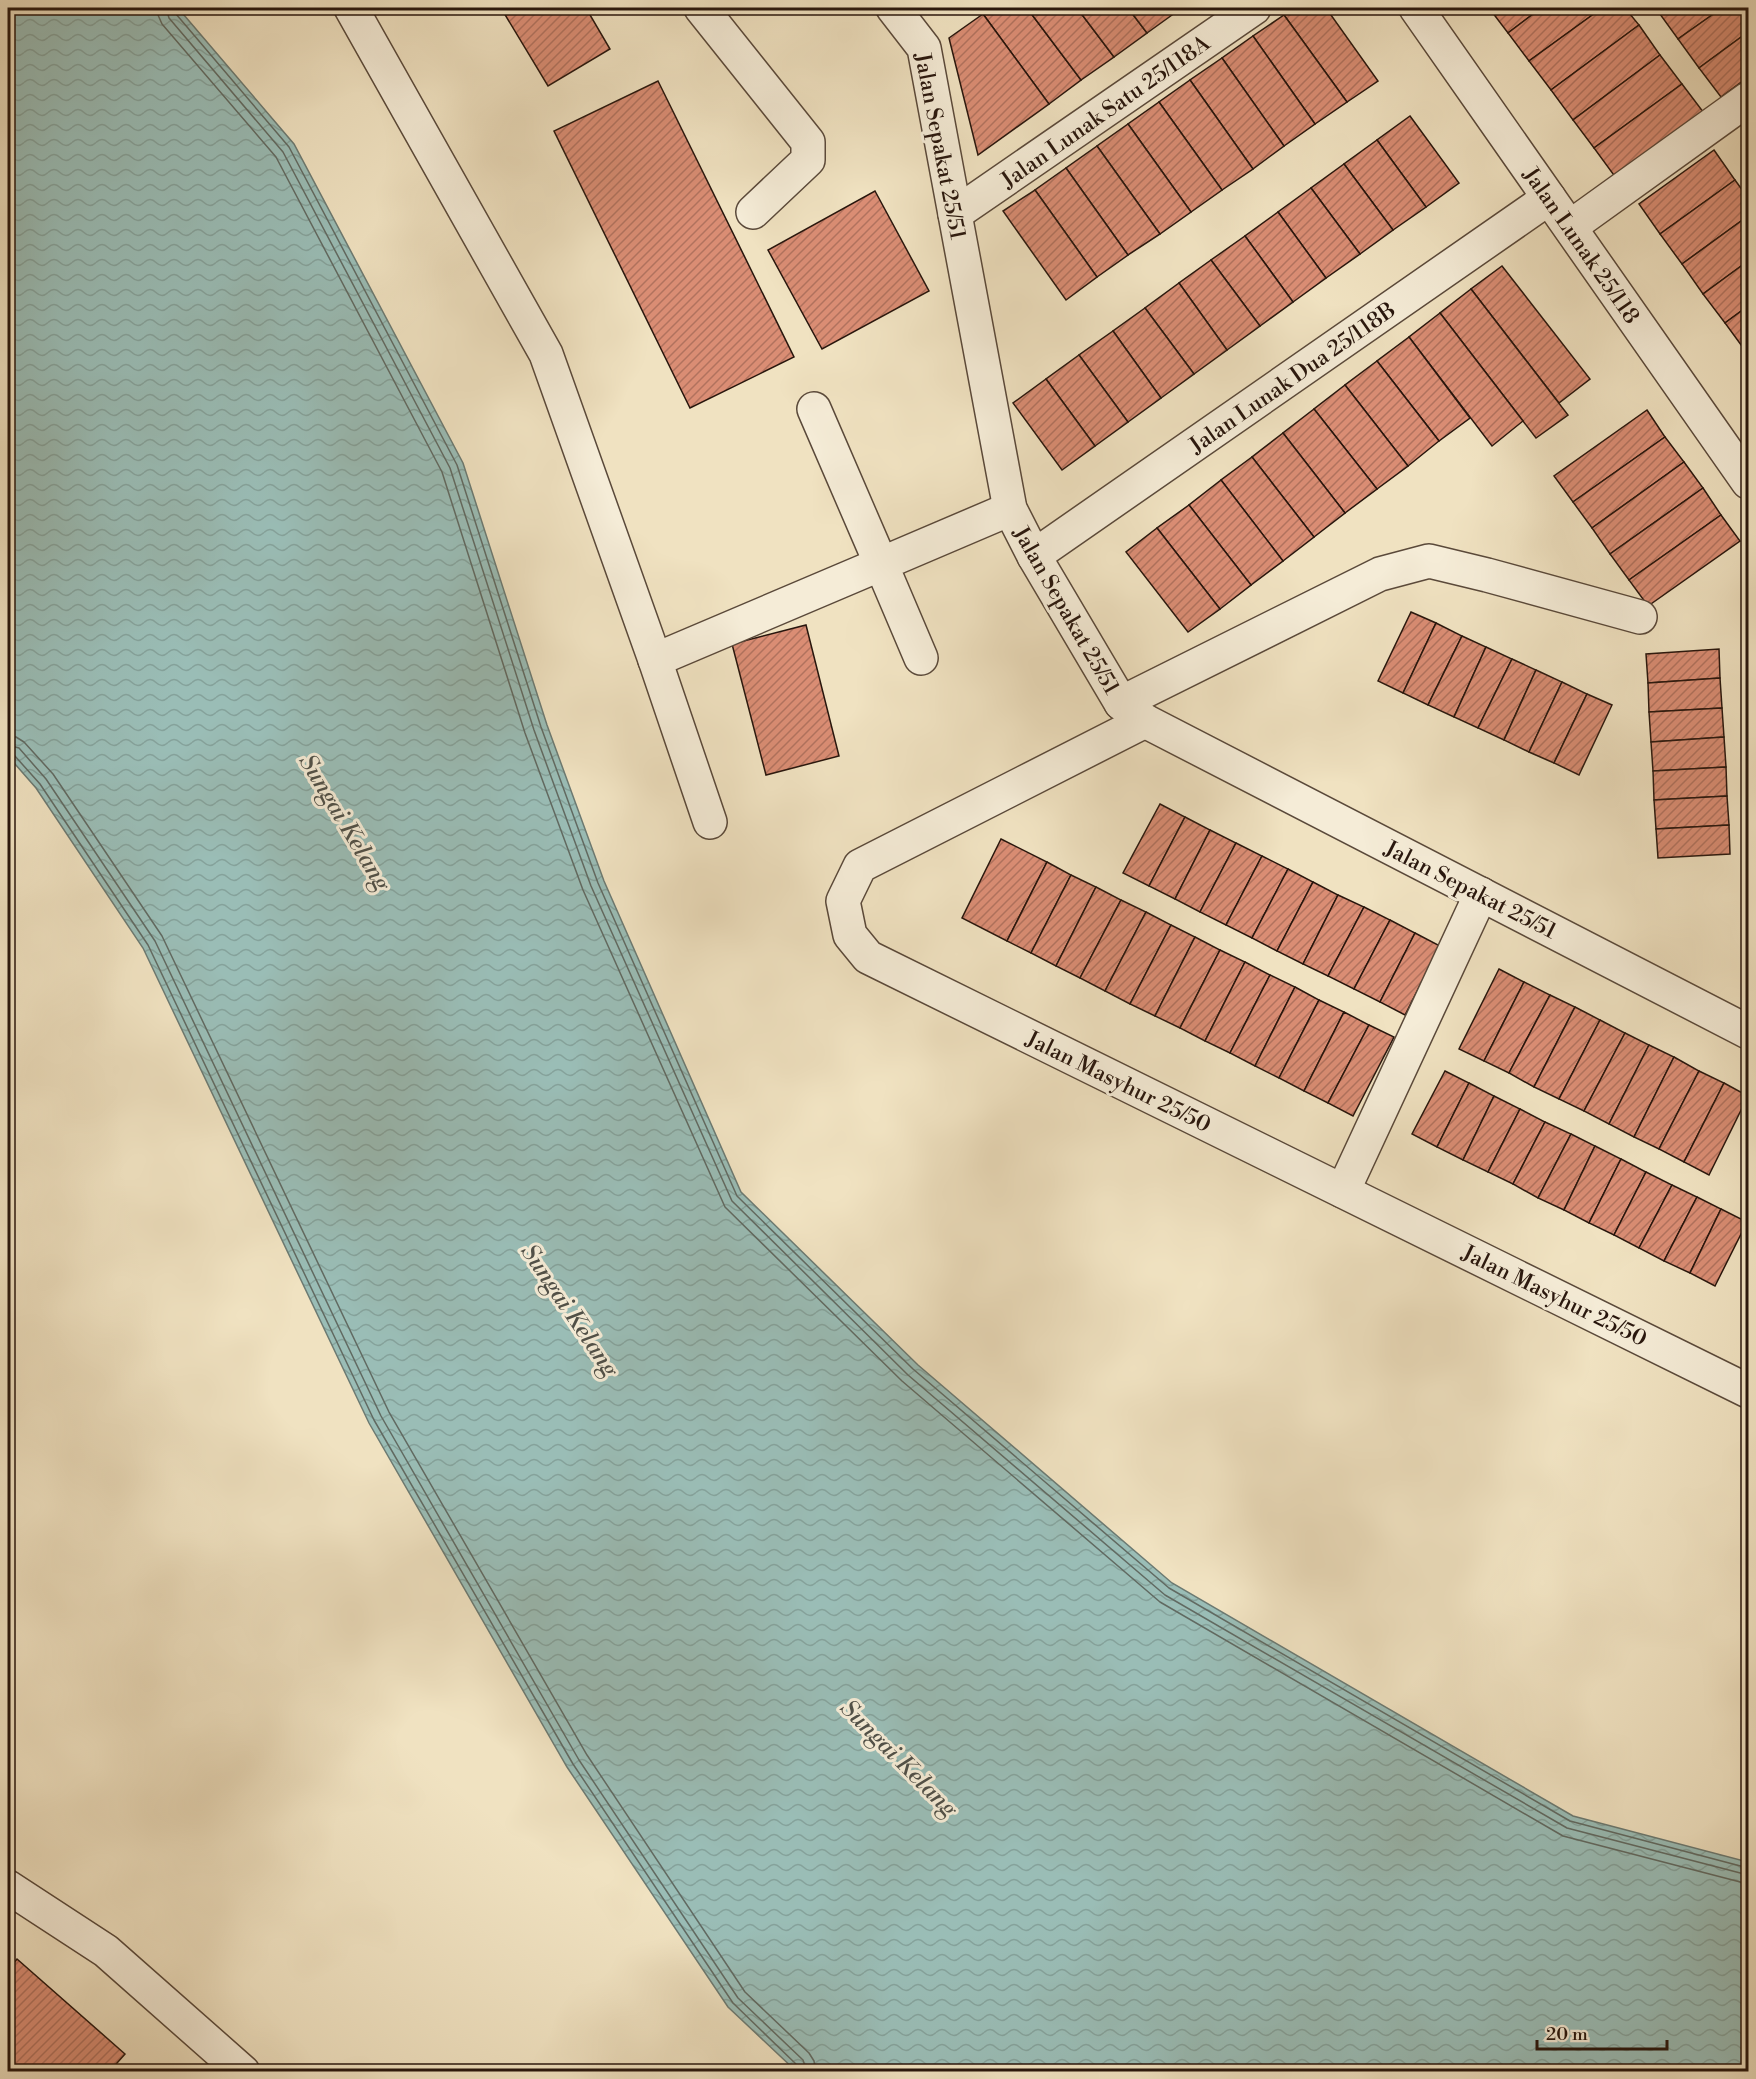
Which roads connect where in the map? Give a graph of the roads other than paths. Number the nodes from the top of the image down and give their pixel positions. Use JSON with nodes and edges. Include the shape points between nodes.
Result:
{"nodes":[{"id":1,"x":351,"y":8,"type":"edge"},
{"id":2,"x":701,"y":8,"type":"edge"},
{"id":3,"x":893,"y":8,"type":"edge"},
{"id":4,"x":1254,"y":8,"type":"edge"},
{"id":5,"x":1416,"y":8,"type":"edge"},
{"id":6,"x":1749,"y":99,"type":"edge"},
{"id":7,"x":1549,"y":198,"type":"junction"},
{"id":8,"x":753,"y":212,"type":"dead end"},
{"id":9,"x":955,"y":214,"type":"junction"},
{"id":10,"x":1570,"y":227,"type":"junction"},
{"id":11,"x":814,"y":409,"type":"dead end"},
{"id":12,"x":1749,"y":482,"type":"edge"},
{"id":13,"x":1010,"y":509,"type":"junction"},
{"id":14,"x":1034,"y":556,"type":"junction"},
{"id":15,"x":880,"y":564,"type":"junction"},
{"id":16,"x":1640,"y":617,"type":"dead end"},
{"id":17,"x":921,"y":658,"type":"dead end"},
{"id":18,"x":655,"y":660,"type":"junction"},
{"id":19,"x":1133,"y":712,"type":"junction"},
{"id":20,"x":710,"y":822,"type":"dead end"},
{"id":21,"x":1481,"y":894,"type":"junction"},
{"id":22,"x":1749,"y":1032,"type":"edge"},
{"id":23,"x":1344,"y":1191,"type":"junction"},
{"id":24,"x":1749,"y":1391,"type":"edge"},
{"id":25,"x":8,"y":1887,"type":"edge"},
{"id":26,"x":243,"y":2072,"type":"edge"}],
"edges":[{"from":1,"to":18,"type":"street","via":[[546,354]]},
{"from":2,"to":8,"type":"street","via":[[808,142],[808,160]]},
{"from":3,"to":9,"type":"street","name":"Jalan Sepakat 25/51","via":[[924,48]]},
{"from":4,"to":9,"type":"street","name":"Jalan Lunak Satu 25/118A"},
{"from":5,"to":7,"type":"street","name":"Jalan Lunak 25/118"},
{"from":6,"to":10,"type":"street"},
{"from":7,"to":10,"type":"street","name":"Jalan Lunak 25/118"},
{"from":7,"to":14,"type":"street","name":"Jalan Lunak Dua 25/118B"},
{"from":9,"to":13,"type":"street","name":"Jalan Sepakat 25/51"},
{"from":10,"to":12,"type":"street","name":"Jalan Lunak 25/118"},
{"from":11,"to":15,"type":"street"},
{"from":13,"to":14,"type":"street","name":"Jalan Sepakat 25/51"},
{"from":13,"to":15,"type":"street"},
{"from":14,"to":19,"type":"street","name":"Jalan Sepakat 25/51"},
{"from":15,"to":17,"type":"street"},
{"from":15,"to":18,"type":"street"},
{"from":16,"to":19,"type":"street","name":"Jalan Masyhur 25/50","via":[[1429,561],[1380,574]]},
{"from":18,"to":20,"type":"street"},
{"from":19,"to":21,"type":"street","name":"Jalan Sepakat 25/51"},
{"from":19,"to":23,"type":"street","name":"Jalan Masyhur 25/50","via":[[860,866],[843,901],[850,935],[868,957]]},
{"from":21,"to":22,"type":"street","name":"Jalan Sepakat 25/51"},
{"from":21,"to":23,"type":"street"},
{"from":23,"to":24,"type":"street","name":"Jalan Masyhur 25/50"},
{"from":25,"to":26,"type":"street","via":[[106,1951]]}]}
